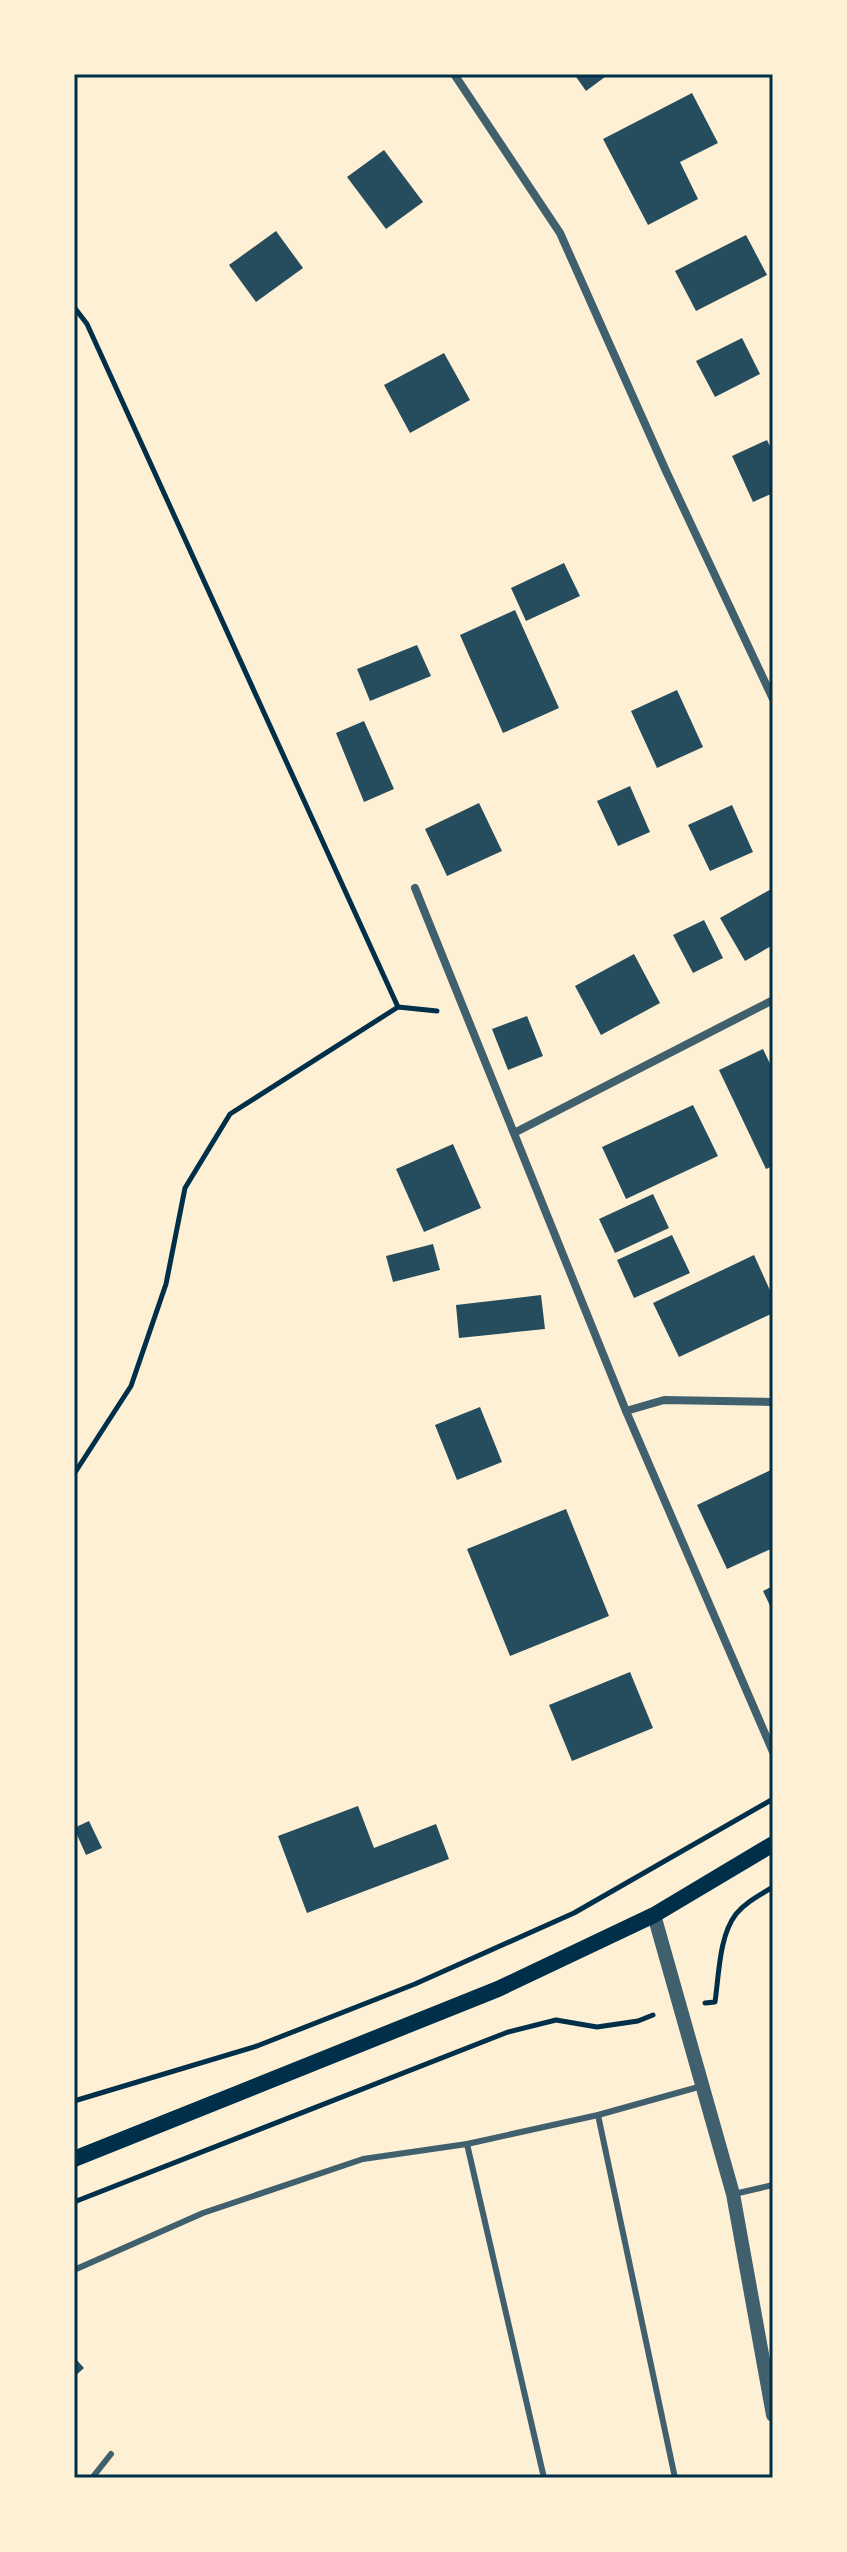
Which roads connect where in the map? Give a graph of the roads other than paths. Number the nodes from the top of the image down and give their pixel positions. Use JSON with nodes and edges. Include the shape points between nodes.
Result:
{"nodes":[{"id":1,"x":454,"y":74,"type":"edge"},
{"id":2,"x":773,"y":699,"type":"edge"},
{"id":3,"x":415,"y":888,"type":"dead end"},
{"id":4,"x":773,"y":1000,"type":"edge"},
{"id":5,"x":514,"y":1133,"type":"junction"},
{"id":6,"x":773,"y":1402,"type":"edge"},
{"id":7,"x":626,"y":1411,"type":"junction"},
{"id":8,"x":773,"y":1752,"type":"edge"},
{"id":9,"x":773,"y":1844,"type":"edge"},
{"id":10,"x":654,"y":1915,"type":"junction"},
{"id":11,"x":702,"y":2086,"type":"junction"},
{"id":12,"x":598,"y":2115,"type":"junction"},
{"id":13,"x":467,"y":2144,"type":"junction"},
{"id":14,"x":74,"y":2159,"type":"edge"},
{"id":15,"x":773,"y":2185,"type":"edge"},
{"id":16,"x":733,"y":2194,"type":"junction"},
{"id":17,"x":74,"y":2270,"type":"edge"},
{"id":18,"x":773,"y":2415,"type":"edge"},
{"id":19,"x":111,"y":2454,"type":"dead end"},
{"id":20,"x":92,"y":2478,"type":"edge"},
{"id":21,"x":544,"y":2478,"type":"edge"},
{"id":22,"x":675,"y":2478,"type":"edge"}],
"edges":[{"from":1,"to":2,"type":"street","via":[[560,233]]},
{"from":3,"to":5,"type":"street"},
{"from":4,"to":5,"type":"street"},
{"from":5,"to":7,"type":"street"},
{"from":6,"to":7,"type":"street","via":[[664,1400]]},
{"from":7,"to":8,"type":"street"},
{"from":9,"to":10,"type":"main road"},
{"from":10,"to":11,"type":"street"},
{"from":10,"to":14,"type":"main road","via":[[498,1989]]},
{"from":11,"to":12,"type":"lane"},
{"from":11,"to":16,"type":"street"},
{"from":12,"to":13,"type":"lane"},
{"from":12,"to":22,"type":"lane"},
{"from":13,"to":17,"type":"lane","via":[[363,2159],[203,2213]]},
{"from":13,"to":21,"type":"lane"},
{"from":15,"to":16,"type":"lane"},
{"from":16,"to":18,"type":"street"},
{"from":19,"to":20,"type":"lane"}]}
